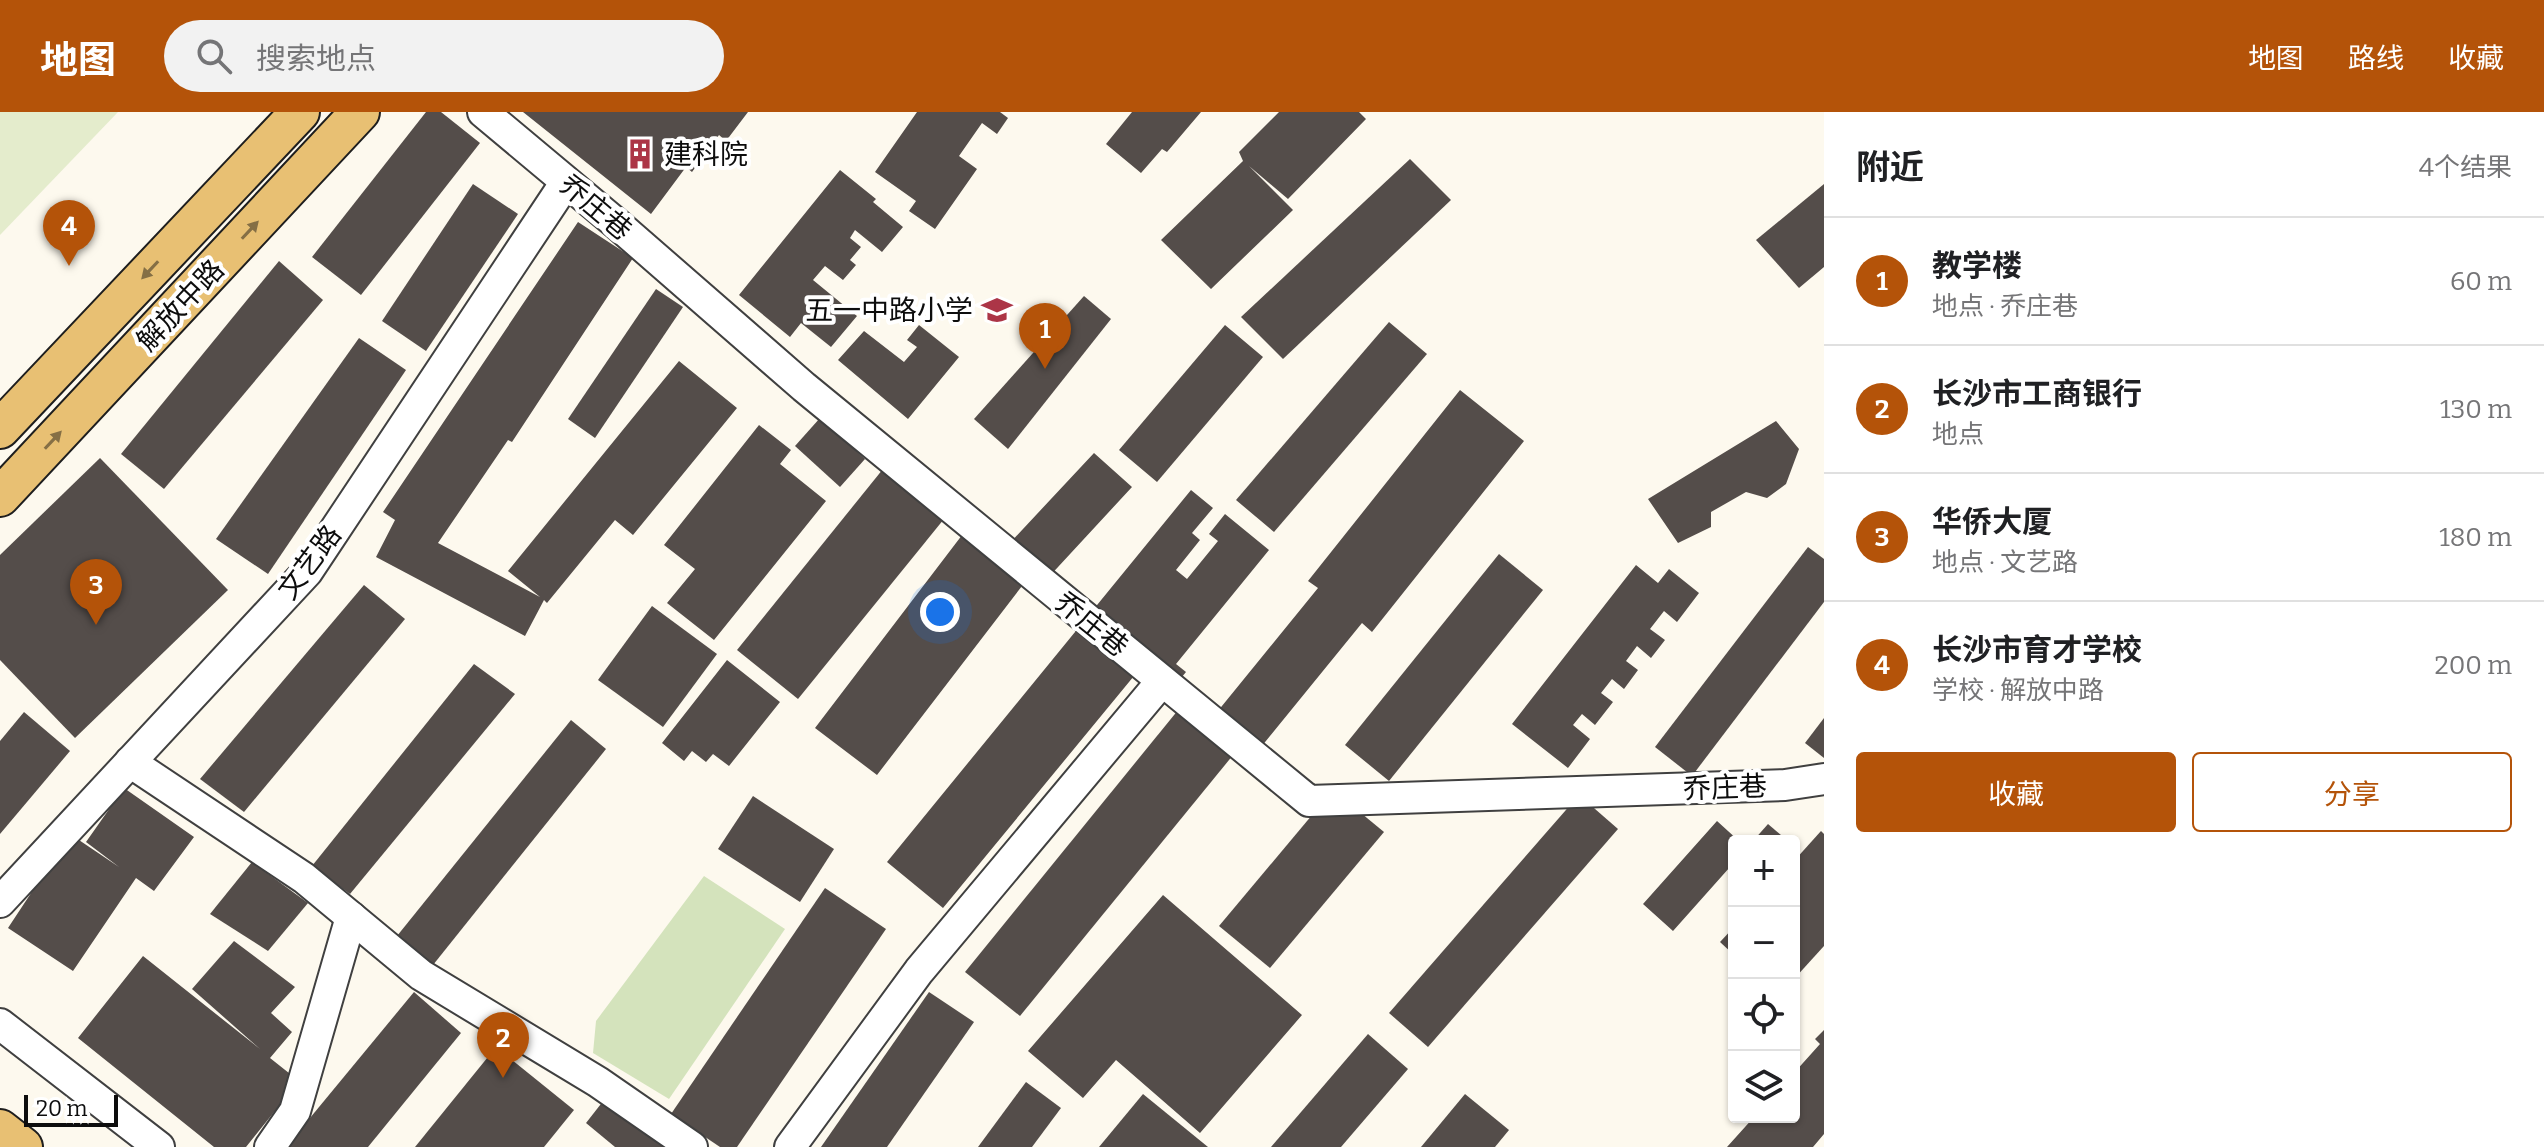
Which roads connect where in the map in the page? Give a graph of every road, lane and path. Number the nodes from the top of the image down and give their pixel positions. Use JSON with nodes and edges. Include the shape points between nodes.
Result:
{"nodes":[{"id":1,"x":300,"y":112,"type":"edge"},
{"id":2,"x":360,"y":112,"type":"edge"},
{"id":3,"x":483,"y":112,"type":"edge"},
{"id":4,"x":566,"y":182,"type":"junction"},
{"id":5,"x":0,"y":429,"type":"edge"},
{"id":6,"x":0,"y":497,"type":"edge"},
{"id":7,"x":1162,"y":681,"type":"junction"},
{"id":8,"x":130,"y":762,"type":"junction"},
{"id":9,"x":1824,"y":779,"type":"edge"},
{"id":10,"x":0,"y":902,"type":"edge"},
{"id":11,"x":351,"y":917,"type":"junction"},
{"id":12,"x":0,"y":1024,"type":"edge"},
{"id":13,"x":0,"y":1129,"type":"edge"},
{"id":14,"x":23,"y":1147,"type":"edge"},
{"id":15,"x":159,"y":1147,"type":"edge"},
{"id":16,"x":270,"y":1147,"type":"edge"},
{"id":17,"x":692,"y":1147,"type":"edge"},
{"id":18,"x":790,"y":1147,"type":"edge"}],
"edges":[{"from":1,"to":5,"type":"main road","name":"解放中路","one_way":true},
{"from":6,"to":2,"type":"main road","name":"解放中路","one_way":true},
{"from":3,"to":4,"type":"street","name":"乔庄巷"},
{"from":4,"to":7,"type":"street","name":"乔庄巷","via":[[804,387]]},
{"from":4,"to":8,"type":"street","name":"文艺路","via":[[307,572]]},
{"from":7,"to":9,"type":"street","name":"乔庄巷","via":[[1309,801],[1785,785]]},
{"from":7,"to":18,"type":"street","via":[[919,971]]},
{"from":8,"to":10,"type":"street","name":"文艺路"},
{"from":8,"to":11,"type":"street","via":[[304,878]]},
{"from":11,"to":16,"type":"street","via":[[295,1111]]},
{"from":11,"to":17,"type":"street","via":[[421,975],[598,1082]]},
{"from":12,"to":15,"type":"street"},
{"from":13,"to":14,"type":"main road"}]}
